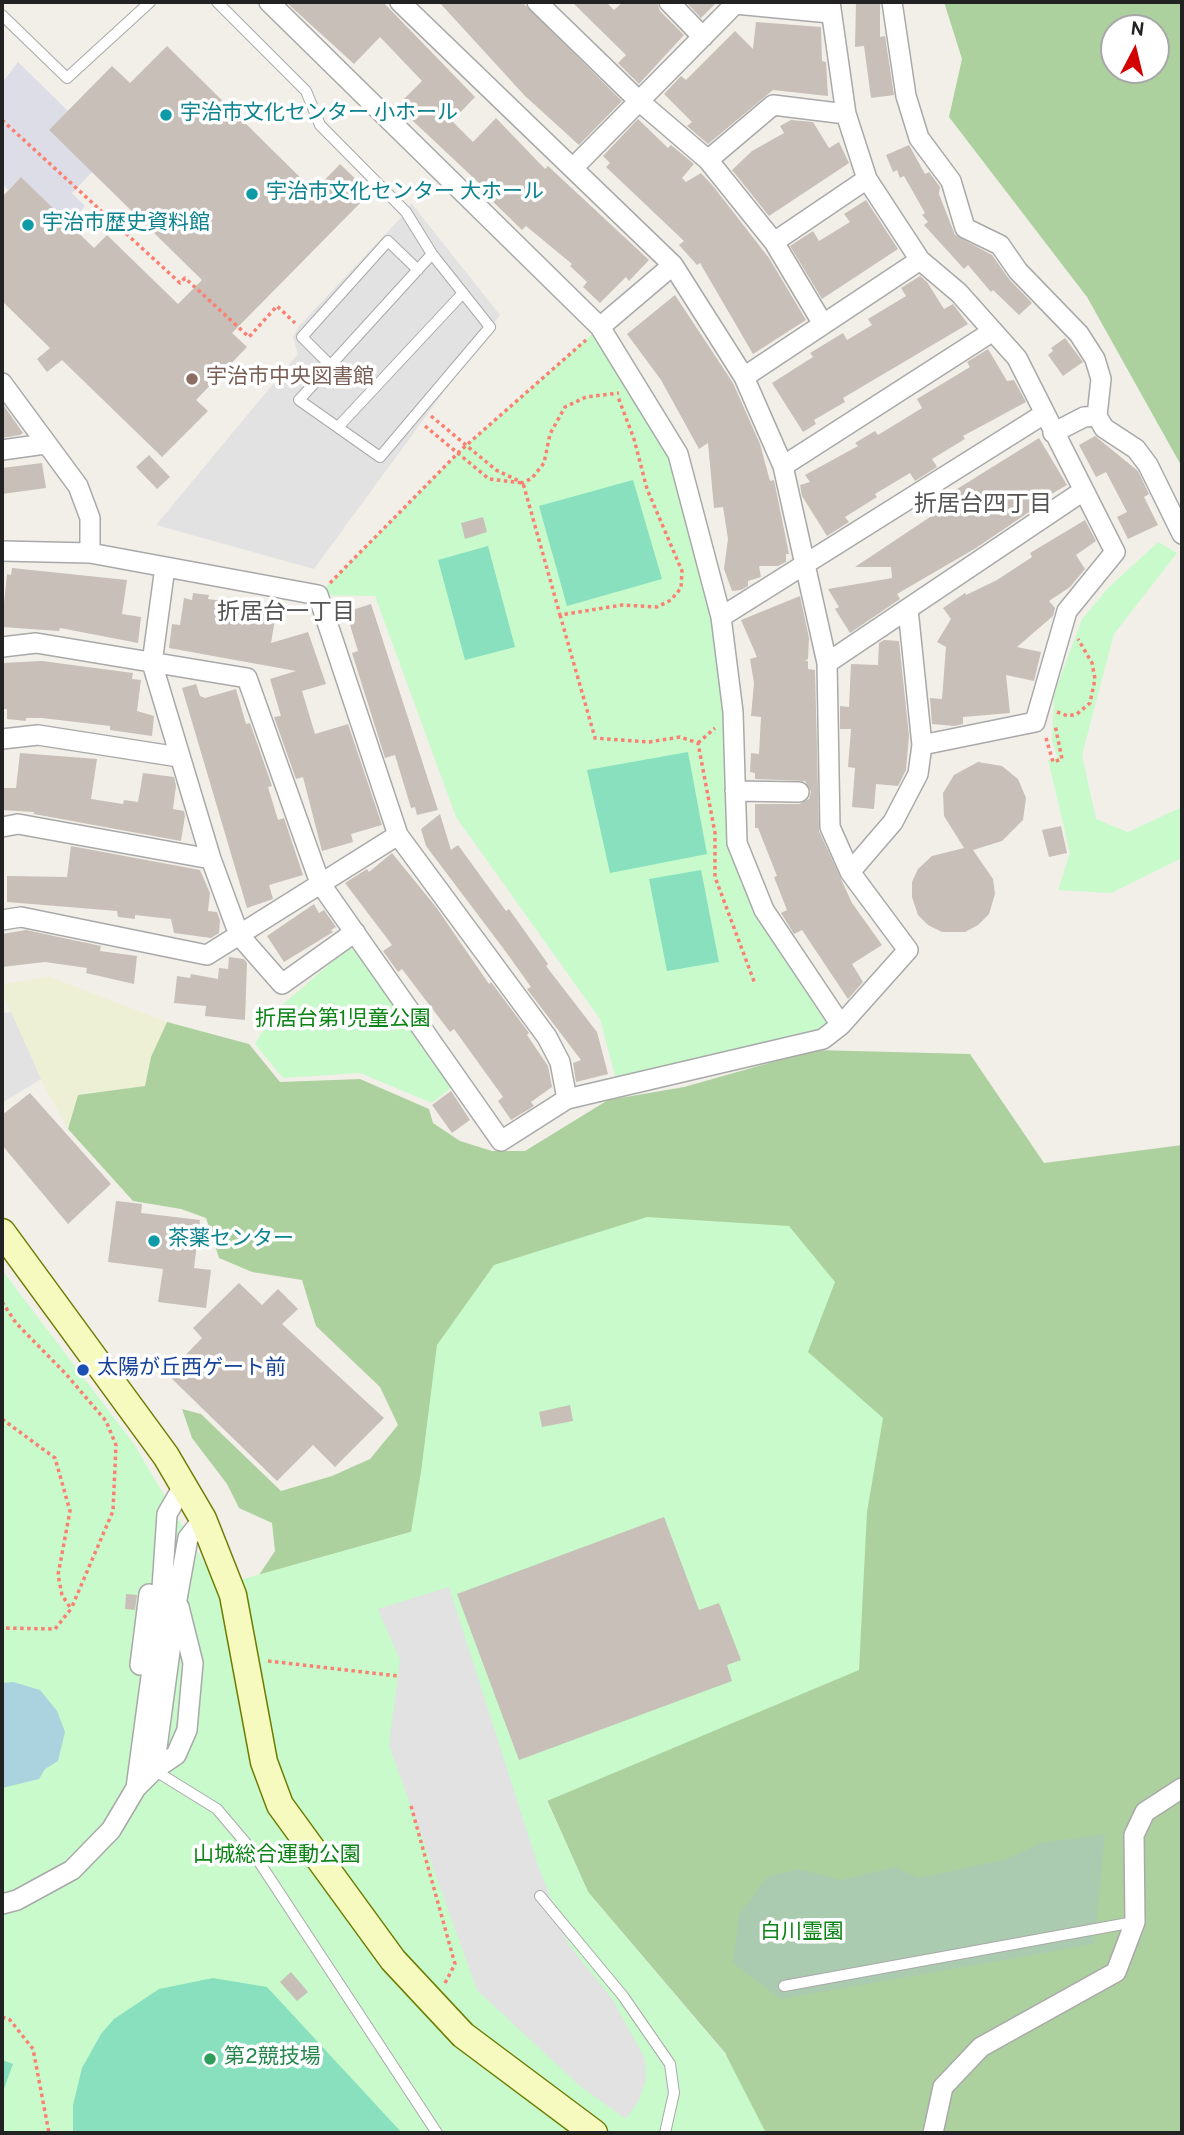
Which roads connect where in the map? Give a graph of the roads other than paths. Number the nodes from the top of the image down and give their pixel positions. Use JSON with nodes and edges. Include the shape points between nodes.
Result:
{"nodes":[{"id":1,"x":149,"y":2,"type":"edge"},
{"id":2,"x":217,"y":2,"type":"edge"},
{"id":3,"x":269,"y":2,"type":"edge"},
{"id":4,"x":400,"y":2,"type":"edge"},
{"id":5,"x":537,"y":2,"type":"edge"},
{"id":6,"x":669,"y":2,"type":"edge"},
{"id":7,"x":892,"y":2,"type":"edge"},
{"id":8,"x":830,"y":8,"type":"edge"},
{"id":9,"x":2,"y":15,"type":"edge"},
{"id":10,"x":703,"y":37,"type":"junction"},
{"id":11,"x":639,"y":101,"type":"junction"},
{"id":12,"x":846,"y":114,"type":"junction"},
{"id":13,"x":708,"y":160,"type":"junction"},
{"id":14,"x":573,"y":168,"type":"junction"},
{"id":15,"x":867,"y":179,"type":"junction"},
{"id":16,"x":774,"y":242,"type":"junction"},
{"id":17,"x":432,"y":254,"type":"junction"},
{"id":18,"x":920,"y":260,"type":"junction"},
{"id":19,"x":673,"y":265,"type":"junction"},
{"id":20,"x":418,"y":270,"type":"junction"},
{"id":21,"x":463,"y":293,"type":"junction"},
{"id":22,"x":823,"y":324,"type":"junction"},
{"id":23,"x":600,"y":327,"type":"junction"},
{"id":24,"x":993,"y":331,"type":"junction"},
{"id":25,"x":331,"y":366,"type":"junction"},
{"id":26,"x":744,"y":377,"type":"junction"},
{"id":27,"x":2,"y":383,"type":"edge"},
{"id":28,"x":1044,"y":414,"type":"junction"},
{"id":29,"x":1097,"y":416,"type":"junction"},
{"id":30,"x":338,"y":427,"type":"junction"},
{"id":31,"x":1054,"y":433,"type":"junction"},
{"id":32,"x":45,"y":444,"type":"junction"},
{"id":33,"x":2,"y":450,"type":"edge"},
{"id":34,"x":783,"y":466,"type":"junction"},
{"id":35,"x":1083,"y":491,"type":"junction"},
{"id":36,"x":1182,"y":534,"type":"edge"},
{"id":37,"x":2,"y":551,"type":"edge"},
{"id":38,"x":90,"y":553,"type":"junction"},
{"id":39,"x":807,"y":566,"type":"junction"},
{"id":40,"x":165,"y":567,"type":"junction"},
{"id":41,"x":908,"y":609,"type":"junction"},
{"id":42,"x":722,"y":617,"type":"junction"},
{"id":43,"x":2,"y":648,"type":"edge"},
{"id":44,"x":152,"y":663,"type":"junction"},
{"id":45,"x":827,"y":663,"type":"junction"},
{"id":46,"x":2,"y":739,"type":"edge"},
{"id":47,"x":922,"y":745,"type":"junction"},
{"id":48,"x":179,"y":757,"type":"junction"},
{"id":49,"x":736,"y":791,"type":"junction"},
{"id":50,"x":815,"y":791,"type":"junction"},
{"id":51,"x":2,"y":827,"type":"edge"},
{"id":52,"x":398,"y":835,"type":"junction"},
{"id":53,"x":211,"y":859,"type":"junction"},
{"id":54,"x":850,"y":872,"type":"junction"},
{"id":55,"x":320,"y":883,"type":"junction"},
{"id":56,"x":2,"y":920,"type":"edge"},
{"id":57,"x":355,"y":932,"type":"junction"},
{"id":58,"x":239,"y":935,"type":"junction"},
{"id":59,"x":841,"y":1025,"type":"junction"},
{"id":60,"x":567,"y":1099,"type":"junction"},
{"id":61,"x":2,"y":1233,"type":"edge"},
{"id":62,"x":185,"y":1483,"type":"junction"},
{"id":63,"x":203,"y":1518,"type":"junction"},
{"id":64,"x":177,"y":1599,"type":"junction"},
{"id":65,"x":163,"y":1770,"type":"junction"},
{"id":66,"x":136,"y":1788,"type":"junction"},
{"id":67,"x":1182,"y":1788,"type":"edge"},
{"id":68,"x":540,"y":1896,"type":"dead end"},
{"id":69,"x":2,"y":1903,"type":"edge"},
{"id":70,"x":1135,"y":1922,"type":"junction"},
{"id":71,"x":784,"y":1986,"type":"dead end"},
{"id":72,"x":438,"y":2133,"type":"edge"},
{"id":73,"x":594,"y":2133,"type":"edge"},
{"id":74,"x":665,"y":2133,"type":"edge"},
{"id":75,"x":933,"y":2133,"type":"edge"}],
"edges":[{"from":1,"to":9,"type":"lane","via":[[66,78]]},
{"from":2,"to":17,"type":"lane","via":[[306,91],[320,125],[406,212]]},
{"from":3,"to":23,"type":"street"},
{"from":4,"to":14,"type":"street"},
{"from":5,"to":11,"type":"street"},
{"from":6,"to":10,"type":"street"},
{"from":7,"to":29,"type":"street","via":[[906,96],[919,138],[951,181],[965,228],[1000,246],[1079,334],[1101,379]]},
{"from":8,"to":10,"type":"street","via":[[735,4]]},
{"from":8,"to":12,"type":"street"},
{"from":10,"to":11,"type":"street"},
{"from":11,"to":13,"type":"street"},
{"from":11,"to":14,"type":"street"},
{"from":12,"to":13,"type":"street","via":[[773,104]]},
{"from":12,"to":15,"type":"street"},
{"from":13,"to":16,"type":"street"},
{"from":14,"to":19,"type":"street"},
{"from":15,"to":16,"type":"street"},
{"from":15,"to":18,"type":"street"},
{"from":16,"to":22,"type":"street"},
{"from":17,"to":20,"type":"lane"},
{"from":17,"to":21,"type":"lane"},
{"from":18,"to":22,"type":"street"},
{"from":18,"to":24,"type":"street","via":[[959,293]]},
{"from":19,"to":23,"type":"street"},
{"from":19,"to":26,"type":"street"},
{"from":20,"to":25,"type":"lane"},
{"from":20,"to":25,"type":"lane","via":[[388,241],[302,337]]},
{"from":21,"to":30,"type":"lane"},
{"from":21,"to":30,"type":"lane","via":[[490,327],[380,457]]},
{"from":22,"to":26,"type":"street"},
{"from":23,"to":42,"type":"street","via":[[678,454]]},
{"from":24,"to":28,"type":"street","via":[[1017,359]]},
{"from":24,"to":34,"type":"street"},
{"from":25,"to":30,"type":"lane","via":[[299,400]]},
{"from":26,"to":34,"type":"street"},
{"from":27,"to":32,"type":"street"},
{"from":28,"to":31,"type":"street"},
{"from":28,"to":39,"type":"street"},
{"from":29,"to":31,"type":"street","via":[[1084,417]]},
{"from":29,"to":36,"type":"street","via":[[1104,428],[1136,449],[1148,465]]},
{"from":31,"to":35,"type":"street"},
{"from":32,"to":33,"type":"street"},
{"from":32,"to":38,"type":"street","via":[[78,486],[90,518]]},
{"from":34,"to":39,"type":"street"},
{"from":35,"to":41,"type":"street"},
{"from":35,"to":47,"type":"street","via":[[1115,552],[1068,611],[1035,722]]},
{"from":37,"to":38,"type":"street"},
{"from":38,"to":40,"type":"street"},
{"from":39,"to":42,"type":"street"},
{"from":39,"to":45,"type":"street"},
{"from":40,"to":44,"type":"street"},
{"from":40,"to":52,"type":"street","via":[[318,595]]},
{"from":41,"to":45,"type":"street"},
{"from":41,"to":47,"type":"street"},
{"from":42,"to":49,"type":"street"},
{"from":43,"to":44,"type":"street","via":[[36,643]]},
{"from":44,"to":48,"type":"street"},
{"from":44,"to":55,"type":"street","via":[[247,678]]},
{"from":45,"to":50,"type":"street"},
{"from":46,"to":48,"type":"street","via":[[38,735]]},
{"from":47,"to":54,"type":"street","via":[[918,774],[906,800]]},
{"from":48,"to":53,"type":"street"},
{"from":49,"to":50,"type":"street"},
{"from":49,"to":59,"type":"street","via":[[737,843],[764,910]]},
{"from":50,"to":54,"type":"street"},
{"from":51,"to":53,"type":"street","via":[[18,824]]},
{"from":52,"to":55,"type":"street"},
{"from":52,"to":60,"type":"street","via":[[547,1037],[560,1062]]},
{"from":53,"to":58,"type":"street"},
{"from":54,"to":59,"type":"street","via":[[908,950]]},
{"from":55,"to":57,"type":"street"},
{"from":55,"to":58,"type":"street"},
{"from":56,"to":58,"type":"street","via":[[21,917],[207,955]]},
{"from":57,"to":58,"type":"street","via":[[282,984]]},
{"from":57,"to":60,"type":"street","via":[[501,1141]]},
{"from":59,"to":60,"type":"street","via":[[823,1039]]},
{"from":61,"to":62,"type":"street"},
{"from":62,"to":63,"type":"street"},
{"from":62,"to":66,"type":"street","via":[[167,1514],[151,1580],[134,1730]]},
{"from":63,"to":64,"type":"street","via":[[188,1538]]},
{"from":63,"to":73,"type":"street","via":[[233,1595],[264,1762],[280,1805],[393,1960],[463,2035]]},
{"from":64,"to":65,"type":"street"},
{"from":64,"to":65,"type":"street","via":[[193,1663],[187,1730]]},
{"from":65,"to":66,"type":"street"},
{"from":65,"to":72,"type":"lane","via":[[217,1809],[250,1848]]},
{"from":66,"to":69,"type":"street","via":[[111,1830],[72,1870],[17,1900]]},
{"from":67,"to":70,"type":"street","via":[[1145,1812],[1134,1835]]},
{"from":68,"to":74,"type":"lane","via":[[623,1996],[670,2064],[674,2093]]},
{"from":70,"to":71,"type":"lane"},
{"from":70,"to":75,"type":"street","via":[[1116,1972],[981,2047],[943,2087]]}]}
